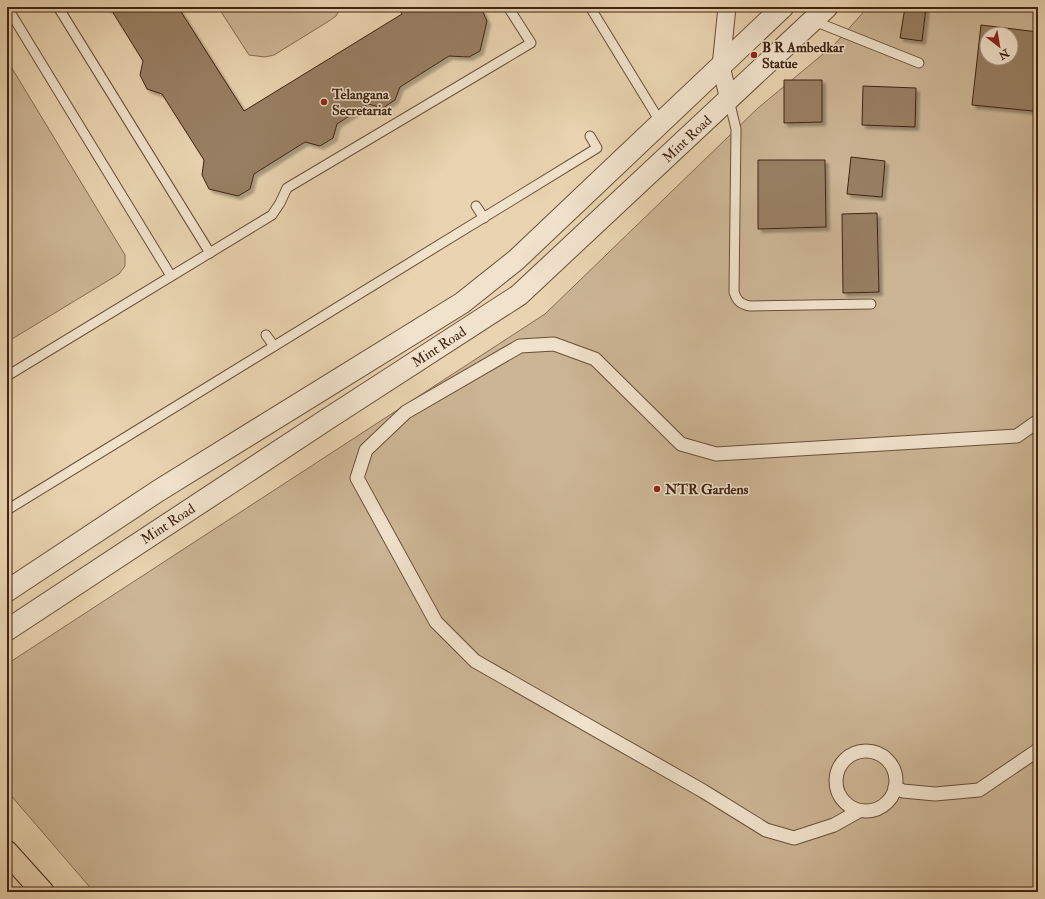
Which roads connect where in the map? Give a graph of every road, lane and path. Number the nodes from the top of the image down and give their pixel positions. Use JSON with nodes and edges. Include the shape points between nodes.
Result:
{"nodes":[{"id":1,"x":7,"y":7,"type":"edge"},
{"id":2,"x":58,"y":7,"type":"edge"},
{"id":3,"x":508,"y":7,"type":"edge"},
{"id":4,"x":590,"y":7,"type":"edge"},
{"id":5,"x":727,"y":7,"type":"edge"},
{"id":6,"x":783,"y":7,"type":"edge"},
{"id":7,"x":821,"y":14,"type":"edge"},
{"id":8,"x":919,"y":63,"type":"dead end"},
{"id":9,"x":721,"y":66,"type":"junction"},
{"id":10,"x":729,"y":100,"type":"junction"},
{"id":11,"x":661,"y":123,"type":"junction"},
{"id":12,"x":590,"y":136,"type":"dead end"},
{"id":13,"x":476,"y":206,"type":"dead end"},
{"id":14,"x":484,"y":218,"type":"junction"},
{"id":15,"x":210,"y":253,"type":"junction"},
{"id":16,"x":170,"y":276,"type":"junction"},
{"id":17,"x":871,"y":304,"type":"dead end"},
{"id":18,"x":266,"y":335,"type":"dead end"},
{"id":19,"x":274,"y":346,"type":"junction"},
{"id":20,"x":7,"y":376,"type":"edge"},
{"id":21,"x":1038,"y":421,"type":"edge"},
{"id":22,"x":7,"y":510,"type":"edge"},
{"id":23,"x":7,"y":591,"type":"edge"},
{"id":24,"x":7,"y":630,"type":"edge"},
{"id":25,"x":1038,"y":750,"type":"edge"},
{"id":26,"x":895,"y":787,"type":"junction"},
{"id":27,"x":859,"y":811,"type":"junction"},
{"id":28,"x":7,"y":852,"type":"edge"},
{"id":29,"x":43,"y":892,"type":"edge"}],
"edges":[{"from":1,"to":16,"type":"lane"},
{"from":2,"to":15,"type":"lane"},
{"from":3,"to":15,"type":"lane","via":[[530,43],[286,188],[272,215]]},
{"from":4,"to":11,"type":"lane"},
{"from":5,"to":9,"type":"street"},
{"from":6,"to":9,"type":"street","name":"Mint Road"},
{"from":7,"to":8,"type":"lane"},
{"from":7,"to":10,"type":"street","name":"Mint Road"},
{"from":9,"to":10,"type":"street"},
{"from":9,"to":11,"type":"street","name":"Mint Road"},
{"from":10,"to":17,"type":"lane","via":[[736,129],[736,297],[741,304],[750,306]]},
{"from":10,"to":24,"type":"street","name":"Mint Road","via":[[519,296],[328,418]]},
{"from":11,"to":23,"type":"street","name":"Mint Road","via":[[516,260],[462,303],[158,491]]},
{"from":12,"to":14,"type":"lane","via":[[597,148]]},
{"from":13,"to":14,"type":"lane"},
{"from":14,"to":19,"type":"lane"},
{"from":15,"to":16,"type":"lane"},
{"from":16,"to":20,"type":"lane"},
{"from":18,"to":19,"type":"lane"},
{"from":19,"to":22,"type":"lane"},
{"from":21,"to":27,"type":"street","via":[[1017,436],[716,454],[680,444],[595,359],[554,344],[520,346],[406,412],[366,450],[357,478],[436,622],[475,660],[766,830],[794,838],[834,825]]},
{"from":25,"to":26,"type":"street","via":[[979,790],[935,794],[903,791]]},
{"from":26,"to":27,"type":"street","via":[[891,798],[882,806],[871,811]]},
{"from":26,"to":27,"type":"street","via":[[896,775],[892,764],[883,756],[873,751],[850,755],[836,774],[836,786],[840,797],[848,806]]},
{"from":28,"to":29,"type":"main road"}]}
